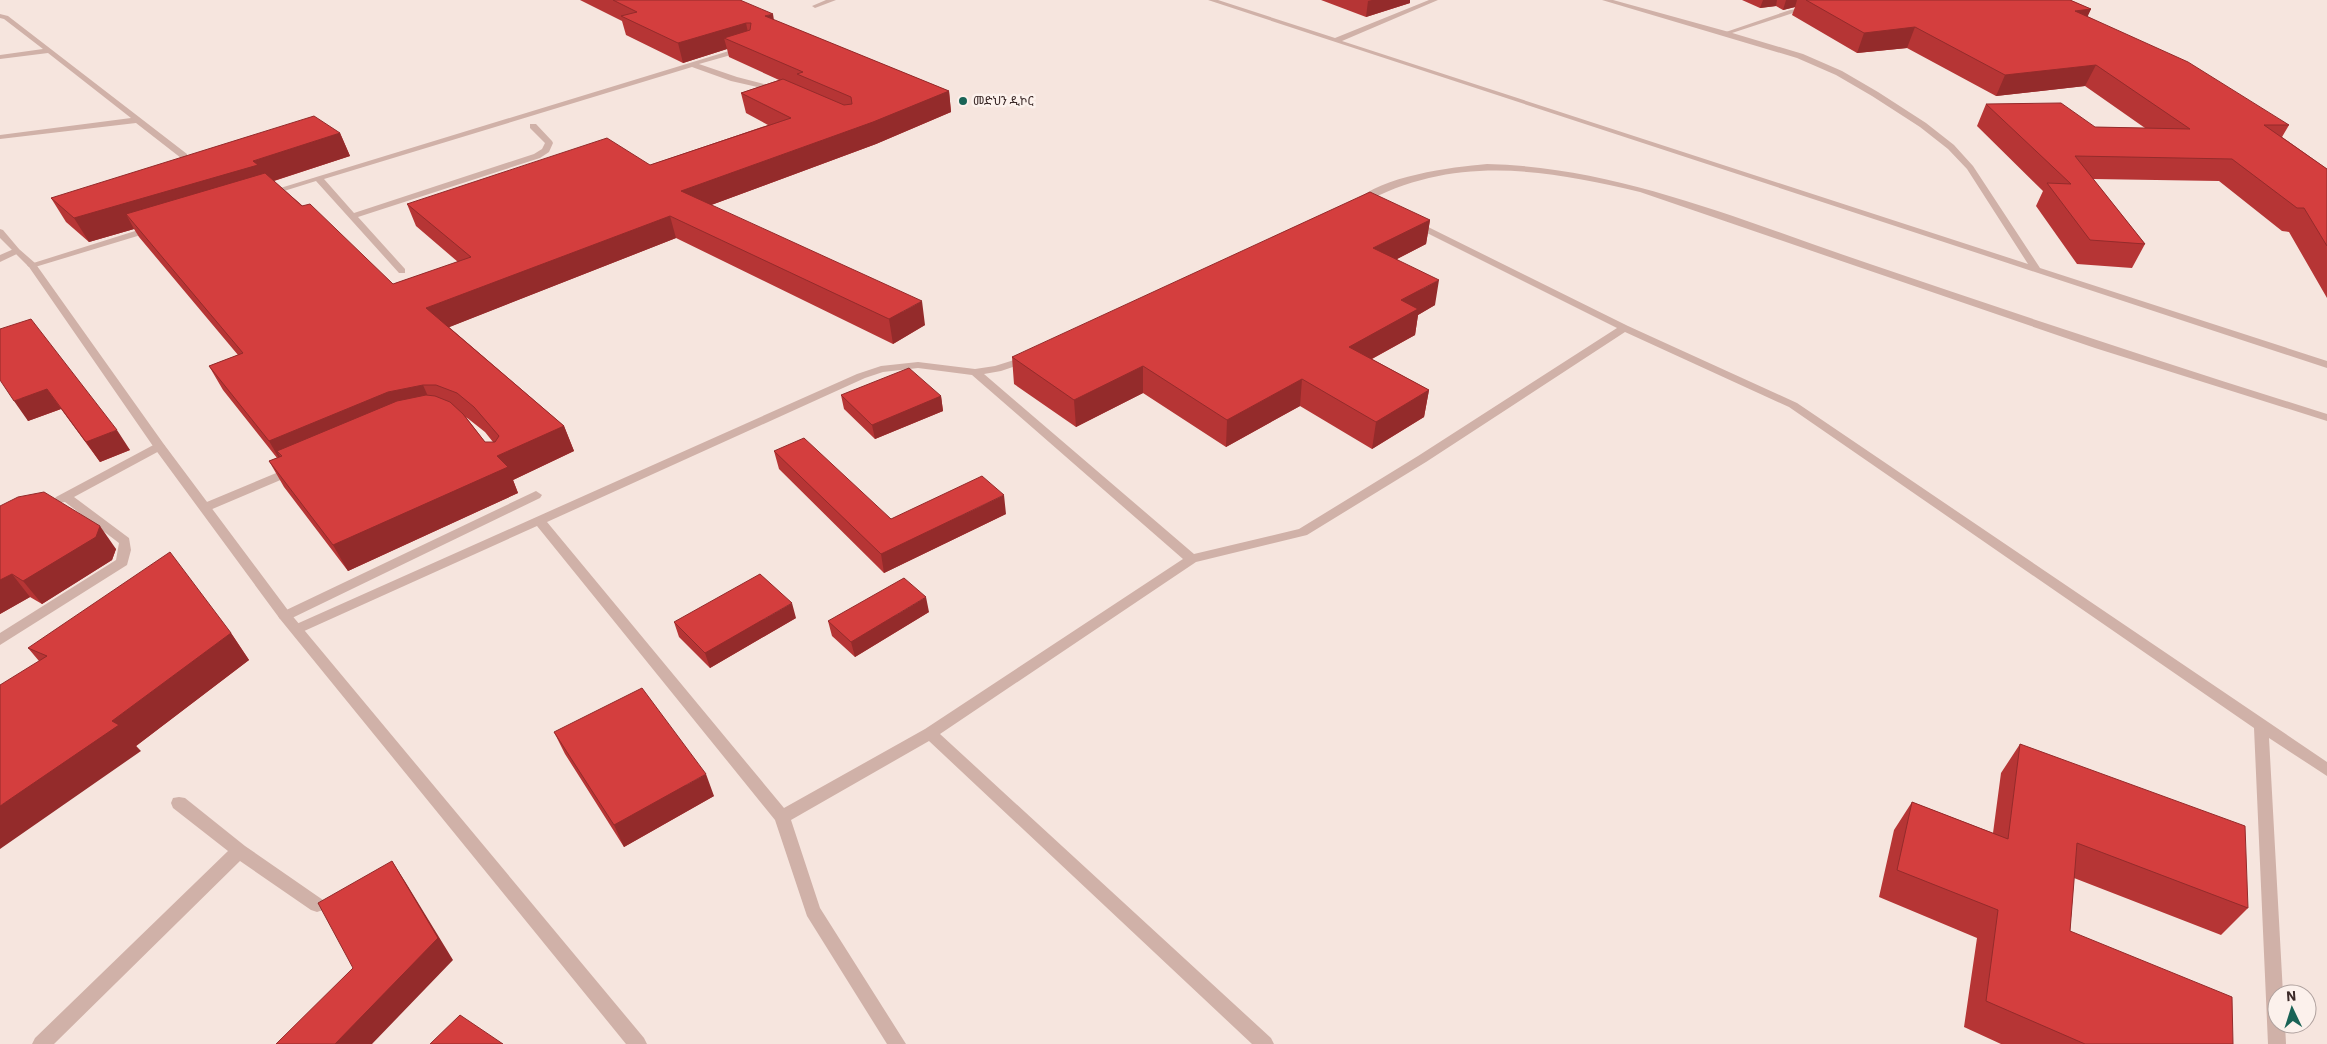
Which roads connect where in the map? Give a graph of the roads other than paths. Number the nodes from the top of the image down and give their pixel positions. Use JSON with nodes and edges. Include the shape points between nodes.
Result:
{"nodes":[{"id":1,"x":834,"y":0,"type":"edge"},
{"id":2,"x":1211,"y":0,"type":"edge"},
{"id":3,"x":1435,"y":0,"type":"edge"},
{"id":4,"x":1605,"y":0,"type":"edge"},
{"id":5,"x":815,"y":6,"type":"dead end"},
{"id":6,"x":1816,"y":8,"type":"edge"},
{"id":7,"x":0,"y":16,"type":"edge"},
{"id":8,"x":1727,"y":33,"type":"junction"},
{"id":9,"x":1335,"y":41,"type":"junction"},
{"id":10,"x":752,"y":46,"type":"edge"},
{"id":11,"x":48,"y":52,"type":"junction"},
{"id":12,"x":0,"y":57,"type":"edge"},
{"id":13,"x":691,"y":64,"type":"junction"},
{"id":14,"x":786,"y":94,"type":"edge"},
{"id":15,"x":137,"y":120,"type":"junction"},
{"id":16,"x":533,"y":126,"type":"dead end"},
{"id":17,"x":0,"y":137,"type":"edge"},
{"id":18,"x":184,"y":156,"type":"edge"},
{"id":19,"x":318,"y":178,"type":"junction"},
{"id":20,"x":261,"y":195,"type":"edge"},
{"id":21,"x":1347,"y":208,"type":"edge"},
{"id":22,"x":353,"y":216,"type":"junction"},
{"id":23,"x":1400,"y":217,"type":"edge"},
{"id":24,"x":156,"y":227,"type":"edge"},
{"id":25,"x":0,"y":232,"type":"edge"},
{"id":26,"x":16,"y":251,"type":"junction"},
{"id":27,"x":0,"y":258,"type":"edge"},
{"id":28,"x":32,"y":265,"type":"junction"},
{"id":29,"x":2037,"y":270,"type":"junction"},
{"id":30,"x":402,"y":271,"type":"dead end"},
{"id":31,"x":1624,"y":328,"type":"junction"},
{"id":32,"x":1033,"y":356,"type":"edge"},
{"id":33,"x":2327,"y":365,"type":"edge"},
{"id":34,"x":975,"y":372,"type":"junction"},
{"id":35,"x":2327,"y":418,"type":"edge"},
{"id":36,"x":159,"y":446,"type":"junction"},
{"id":37,"x":307,"y":464,"type":"edge"},
{"id":38,"x":536,"y":495,"type":"dead end"},
{"id":39,"x":66,"y":497,"type":"junction"},
{"id":40,"x":50,"y":505,"type":"edge"},
{"id":41,"x":206,"y":507,"type":"junction"},
{"id":42,"x":539,"y":521,"type":"junction"},
{"id":43,"x":1192,"y":559,"type":"junction"},
{"id":44,"x":285,"y":616,"type":"junction"},
{"id":45,"x":297,"y":629,"type":"junction"},
{"id":46,"x":0,"y":640,"type":"edge"},
{"id":47,"x":2261,"y":725,"type":"junction"},
{"id":48,"x":930,"y":733,"type":"junction"},
{"id":49,"x":2327,"y":770,"type":"edge"},
{"id":50,"x":179,"y":803,"type":"dead end"},
{"id":51,"x":782,"y":817,"type":"junction"},
{"id":52,"x":239,"y":851,"type":"junction"},
{"id":53,"x":318,"y":905,"type":"edge"},
{"id":54,"x":41,"y":1044,"type":"edge"},
{"id":55,"x":638,"y":1044,"type":"edge"},
{"id":56,"x":897,"y":1044,"type":"edge"},
{"id":57,"x":1265,"y":1044,"type":"edge"},
{"id":58,"x":2277,"y":1044,"type":"edge"}],
"edges":[{"from":1,"to":5,"type":"street"},
{"from":2,"to":9,"type":"street"},
{"from":3,"to":9,"type":"street"},
{"from":4,"to":8,"type":"street"},
{"from":6,"to":8,"type":"street","via":[[1792,11]]},
{"from":7,"to":11,"type":"street","via":[[6,17]]},
{"from":8,"to":29,"type":"street","via":[[1800,56],[1839,73],[1923,125],[1951,147],[1970,168]]},
{"from":9,"to":29,"type":"street"},
{"from":10,"to":13,"type":"street"},
{"from":11,"to":12,"type":"street"},
{"from":11,"to":15,"type":"street"},
{"from":13,"to":14,"type":"street"},
{"from":13,"to":19,"type":"street"},
{"from":15,"to":17,"type":"street"},
{"from":15,"to":18,"type":"street"},
{"from":16,"to":22,"type":"street","via":[[549,143],[546,150],[537,156]]},
{"from":19,"to":20,"type":"street"},
{"from":19,"to":22,"type":"street"},
{"from":21,"to":35,"type":"street","via":[[1369,201],[1393,185],[1472,166],[1509,166],[1601,180],[1652,194],[2099,346]]},
{"from":22,"to":30,"type":"street"},
{"from":23,"to":31,"type":"street"},
{"from":24,"to":28,"type":"street"},
{"from":25,"to":26,"type":"street"},
{"from":26,"to":27,"type":"street"},
{"from":26,"to":28,"type":"street"},
{"from":28,"to":36,"type":"street"},
{"from":29,"to":33,"type":"street"},
{"from":31,"to":43,"type":"street","via":[[1303,532]]},
{"from":31,"to":47,"type":"street","via":[[1793,404]]},
{"from":32,"to":34,"type":"street","via":[[996,369]]},
{"from":34,"to":42,"type":"street","via":[[918,365],[861,376]]},
{"from":34,"to":43,"type":"street"},
{"from":36,"to":39,"type":"street"},
{"from":36,"to":41,"type":"street"},
{"from":37,"to":41,"type":"street"},
{"from":38,"to":44,"type":"street"},
{"from":39,"to":40,"type":"street"},
{"from":39,"to":46,"type":"street","via":[[125,540],[122,562]]},
{"from":41,"to":44,"type":"street"},
{"from":42,"to":45,"type":"street"},
{"from":42,"to":51,"type":"street"},
{"from":43,"to":48,"type":"street"},
{"from":44,"to":45,"type":"street"},
{"from":45,"to":55,"type":"street"},
{"from":47,"to":49,"type":"street"},
{"from":47,"to":58,"type":"street"},
{"from":48,"to":51,"type":"street"},
{"from":48,"to":57,"type":"street"},
{"from":50,"to":52,"type":"street"},
{"from":51,"to":56,"type":"street","via":[[813,911]]},
{"from":52,"to":53,"type":"street"},
{"from":52,"to":54,"type":"street"}]}
